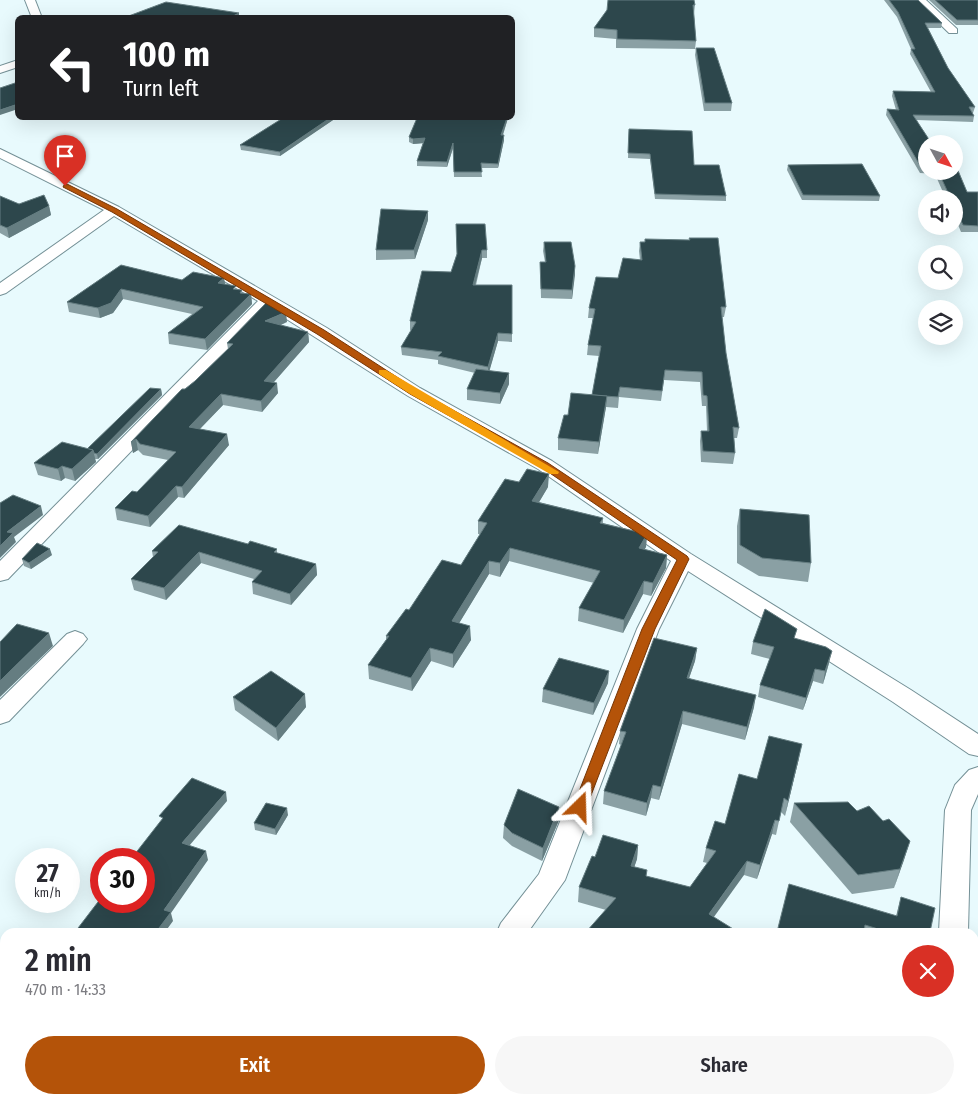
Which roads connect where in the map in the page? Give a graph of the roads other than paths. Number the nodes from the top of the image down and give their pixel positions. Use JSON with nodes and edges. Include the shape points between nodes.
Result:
{"nodes":[{"id":1,"x":30,"y":0,"type":"edge"},
{"id":2,"x":920,"y":0,"type":"edge"},
{"id":3,"x":36,"y":15,"type":"edge"},
{"id":4,"x":953,"y":31,"type":"dead end"},
{"id":5,"x":15,"y":63,"type":"edge"},
{"id":6,"x":0,"y":70,"type":"edge"},
{"id":7,"x":0,"y":153,"type":"edge"},
{"id":8,"x":114,"y":210,"type":"junction"},
{"id":9,"x":0,"y":290,"type":"edge"},
{"id":10,"x":267,"y":301,"type":"junction"},
{"id":11,"x":683,"y":559,"type":"junction"},
{"id":12,"x":0,"y":574,"type":"edge"},
{"id":13,"x":75,"y":639,"type":"dead end"},
{"id":14,"x":0,"y":715,"type":"edge"},
{"id":15,"x":978,"y":747,"type":"edge"},
{"id":16,"x":978,"y":777,"type":"edge"},
{"id":17,"x":514,"y":928,"type":"edge"},
{"id":18,"x":953,"y":928,"type":"edge"}],
"edges":[{"from":1,"to":3,"type":"street"},
{"from":2,"to":4,"type":"street"},
{"from":5,"to":6,"type":"street"},
{"from":7,"to":8,"type":"street"},
{"from":8,"to":9,"type":"street"},
{"from":8,"to":10,"type":"street"},
{"from":10,"to":11,"type":"street","via":[[414,392],[545,465]]},
{"from":10,"to":12,"type":"street"},
{"from":11,"to":15,"type":"street"},
{"from":11,"to":17,"type":"street","via":[[648,629],[551,880]]},
{"from":13,"to":14,"type":"street"},
{"from":16,"to":18,"type":"street","via":[[964,792],[958,810]]}]}
